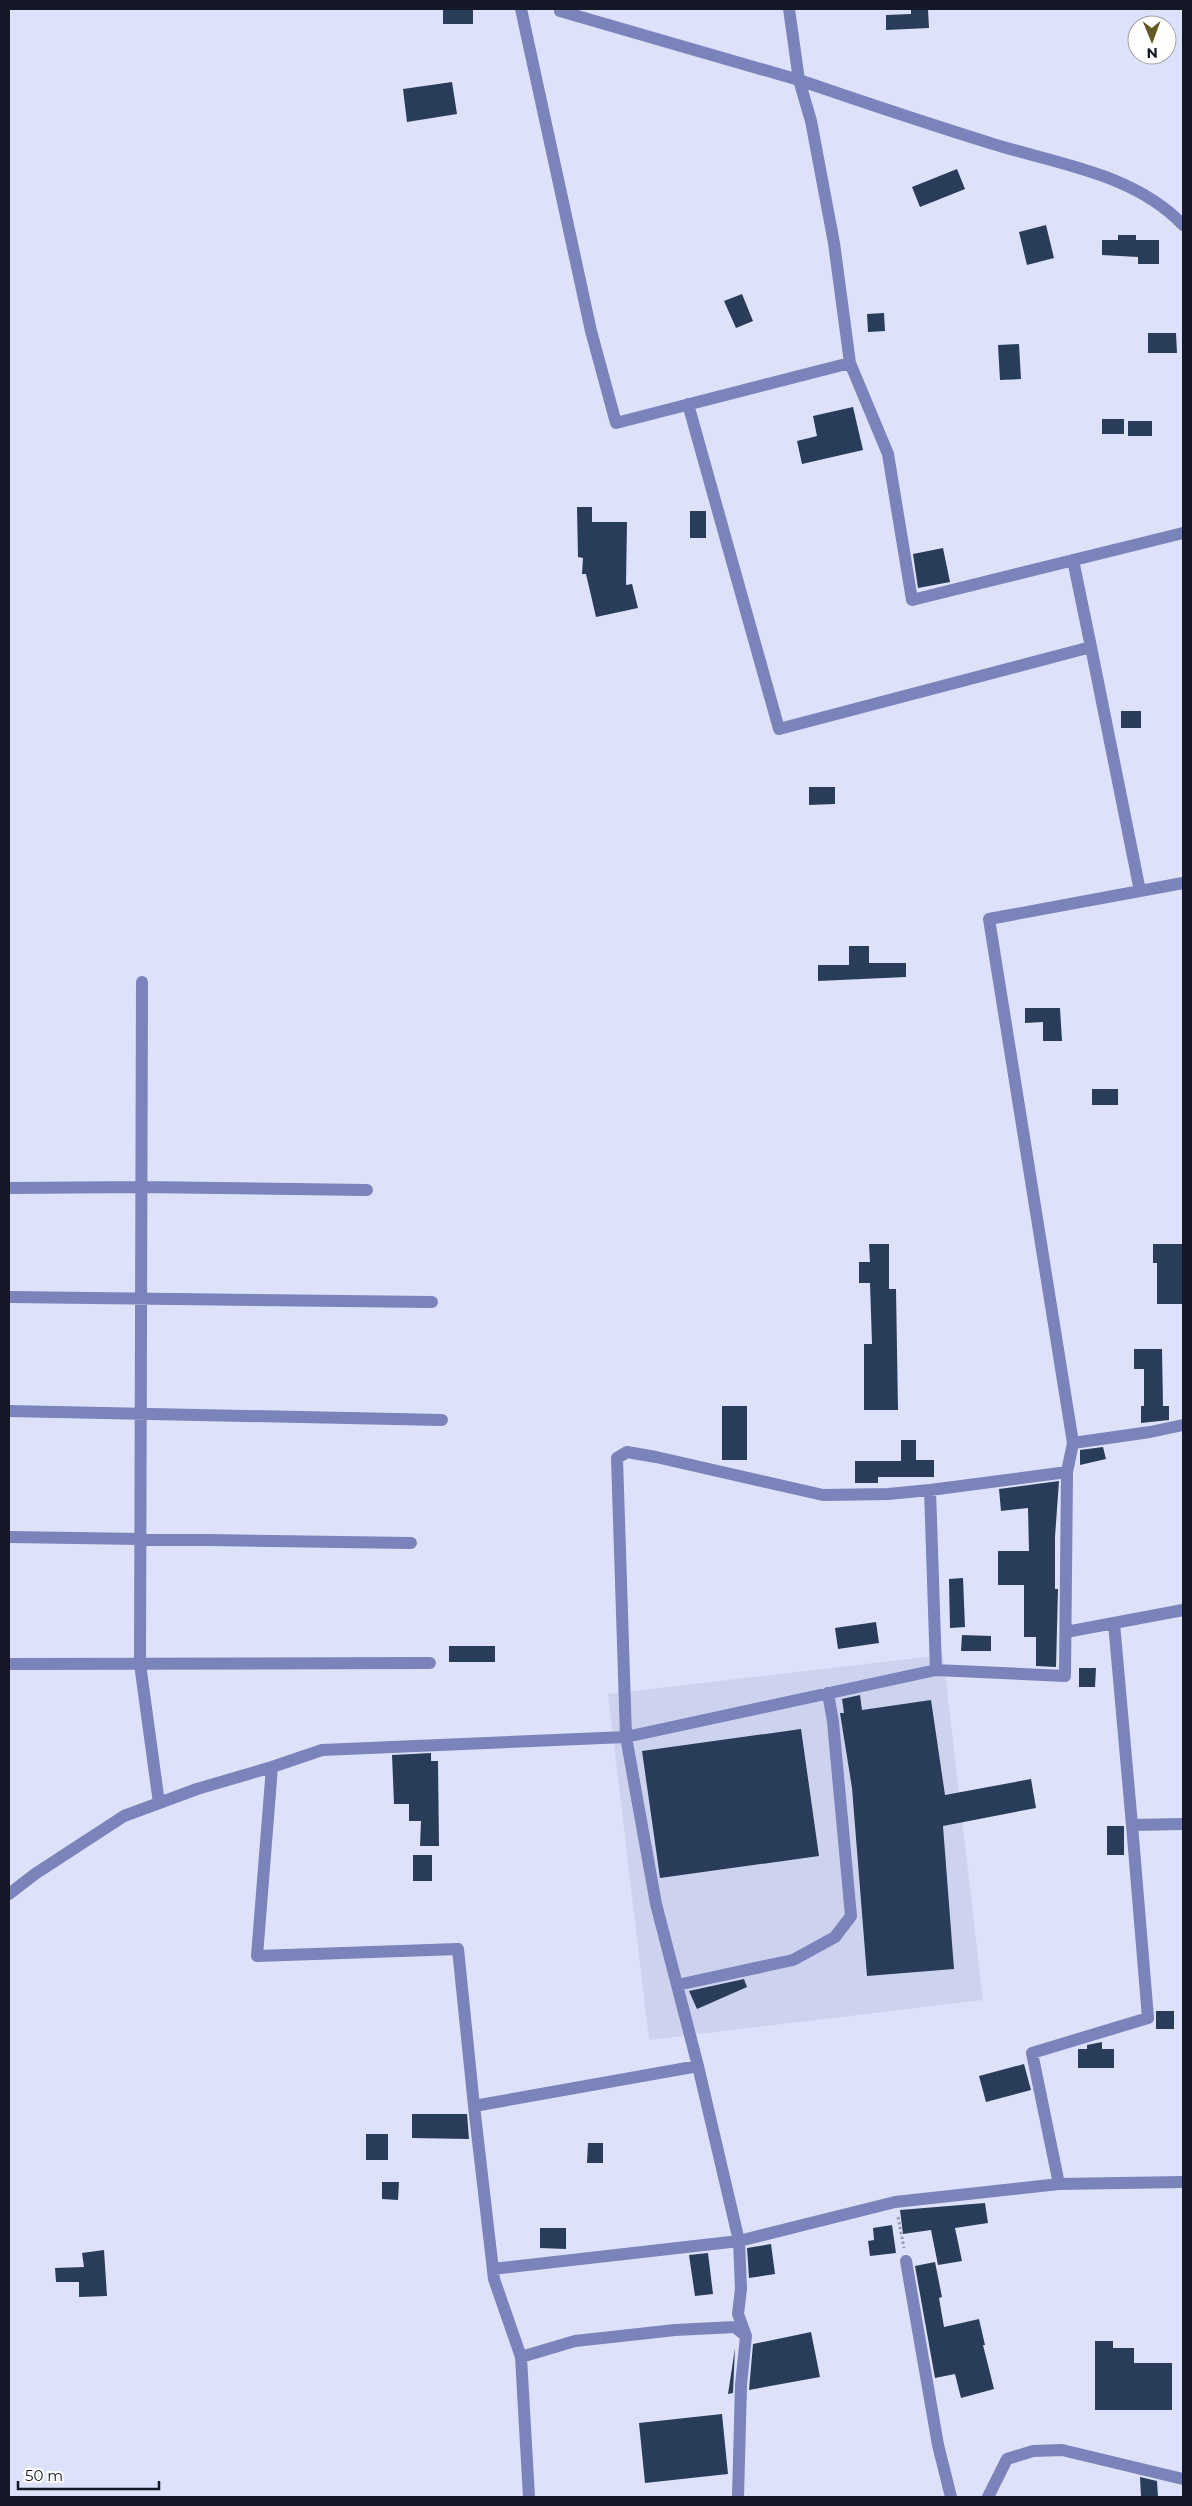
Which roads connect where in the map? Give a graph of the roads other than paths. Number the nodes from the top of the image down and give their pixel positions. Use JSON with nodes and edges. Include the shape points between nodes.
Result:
{"nodes":[{"id":1,"x":521,"y":9,"type":"edge"},
{"id":2,"x":789,"y":9,"type":"edge"},
{"id":3,"x":556,"y":10,"type":"edge"},
{"id":4,"x":799,"y":80,"type":"junction"},
{"id":5,"x":1183,"y":225,"type":"edge"},
{"id":6,"x":850,"y":363,"type":"junction"},
{"id":7,"x":688,"y":404,"type":"junction"},
{"id":8,"x":1183,"y":533,"type":"edge"},
{"id":9,"x":1073,"y":560,"type":"junction"},
{"id":10,"x":1091,"y":647,"type":"junction"},
{"id":11,"x":1183,"y":884,"type":"edge"},
{"id":12,"x":1140,"y":891,"type":"junction"},
{"id":13,"x":142,"y":982,"type":"dead end"},
{"id":14,"x":140,"y":1187,"type":"junction"},
{"id":15,"x":9,"y":1188,"type":"edge"},
{"id":16,"x":367,"y":1190,"type":"dead end"},
{"id":17,"x":9,"y":1297,"type":"edge"},
{"id":18,"x":140,"y":1298,"type":"junction"},
{"id":19,"x":432,"y":1302,"type":"dead end"},
{"id":20,"x":9,"y":1410,"type":"edge"},
{"id":21,"x":139,"y":1413,"type":"junction"},
{"id":22,"x":442,"y":1420,"type":"dead end"},
{"id":23,"x":1183,"y":1425,"type":"edge"},
{"id":24,"x":1073,"y":1443,"type":"junction"},
{"id":25,"x":1066,"y":1472,"type":"junction"},
{"id":26,"x":930,"y":1490,"type":"junction"},
{"id":27,"x":9,"y":1537,"type":"edge"},
{"id":28,"x":139,"y":1539,"type":"junction"},
{"id":29,"x":411,"y":1543,"type":"dead end"},
{"id":30,"x":1183,"y":1610,"type":"edge"},
{"id":31,"x":1114,"y":1623,"type":"junction"},
{"id":32,"x":1066,"y":1632,"type":"junction"},
{"id":33,"x":430,"y":1663,"type":"dead end"},
{"id":34,"x":9,"y":1664,"type":"edge"},
{"id":35,"x":140,"y":1664,"type":"junction"},
{"id":36,"x":936,"y":1670,"type":"junction"},
{"id":37,"x":828,"y":1693,"type":"junction"},
{"id":38,"x":626,"y":1737,"type":"junction"},
{"id":39,"x":272,"y":1767,"type":"junction"},
{"id":40,"x":159,"y":1804,"type":"junction"},
{"id":41,"x":1183,"y":1824,"type":"edge"},
{"id":42,"x":1132,"y":1825,"type":"junction"},
{"id":43,"x":9,"y":1894,"type":"edge"},
{"id":44,"x":676,"y":1985,"type":"junction"},
{"id":45,"x":698,"y":2066,"type":"junction"},
{"id":46,"x":474,"y":2106,"type":"junction"},
{"id":47,"x":1183,"y":2182,"type":"edge"},
{"id":48,"x":1059,"y":2184,"type":"junction"},
{"id":49,"x":739,"y":2241,"type":"junction"},
{"id":50,"x":906,"y":2261,"type":"road end"},
{"id":51,"x":493,"y":2269,"type":"junction"},
{"id":52,"x":746,"y":2336,"type":"junction"},
{"id":53,"x":521,"y":2357,"type":"junction"},
{"id":54,"x":1183,"y":2478,"type":"edge"},
{"id":55,"x":529,"y":2497,"type":"edge"},
{"id":56,"x":738,"y":2497,"type":"edge"},
{"id":57,"x":951,"y":2497,"type":"edge"},
{"id":58,"x":988,"y":2497,"type":"edge"}],
"edges":[{"from":1,"to":7,"type":"street","via":[[591,331],[616,423]]},
{"from":2,"to":4,"type":"street"},
{"from":3,"to":4,"type":"street"},
{"from":4,"to":5,"type":"street","via":[[942,128],[1088,170],[1136,189],[1172,213]]},
{"from":4,"to":6,"type":"street","via":[[811,121],[834,243]]},
{"from":6,"to":7,"type":"street"},
{"from":6,"to":9,"type":"street","via":[[888,454],[912,600]]},
{"from":7,"to":10,"type":"street","via":[[779,729]]},
{"from":8,"to":9,"type":"street"},
{"from":9,"to":10,"type":"street"},
{"from":10,"to":12,"type":"street"},
{"from":11,"to":12,"type":"street"},
{"from":12,"to":24,"type":"street","via":[[988,920]]},
{"from":13,"to":14,"type":"street"},
{"from":14,"to":15,"type":"street"},
{"from":14,"to":16,"type":"street"},
{"from":14,"to":18,"type":"street"},
{"from":17,"to":18,"type":"street"},
{"from":18,"to":19,"type":"street"},
{"from":18,"to":21,"type":"street"},
{"from":20,"to":21,"type":"street"},
{"from":21,"to":22,"type":"street"},
{"from":21,"to":28,"type":"street"},
{"from":23,"to":24,"type":"street"},
{"from":24,"to":25,"type":"street"},
{"from":25,"to":26,"type":"street"},
{"from":25,"to":32,"type":"street"},
{"from":26,"to":36,"type":"street"},
{"from":26,"to":38,"type":"street","via":[[823,1495],[656,1457],[628,1452],[617,1458]]},
{"from":27,"to":28,"type":"street"},
{"from":28,"to":29,"type":"street"},
{"from":28,"to":35,"type":"street"},
{"from":30,"to":31,"type":"street"},
{"from":31,"to":32,"type":"street"},
{"from":31,"to":42,"type":"street"},
{"from":32,"to":36,"type":"street","via":[[1065,1676]]},
{"from":33,"to":35,"type":"street"},
{"from":34,"to":35,"type":"street"},
{"from":35,"to":40,"type":"street"},
{"from":36,"to":37,"type":"street"},
{"from":37,"to":38,"type":"street"},
{"from":37,"to":44,"type":"street","via":[[851,1916],[835,1937],[793,1960]]},
{"from":38,"to":39,"type":"street","via":[[322,1750]]},
{"from":38,"to":44,"type":"street","via":[[656,1904]]},
{"from":39,"to":40,"type":"street"},
{"from":39,"to":46,"type":"street","via":[[257,1956],[458,1949]]},
{"from":40,"to":43,"type":"street","via":[[124,1816],[34,1874]]},
{"from":41,"to":42,"type":"street"},
{"from":42,"to":48,"type":"street","via":[[1148,2018],[1032,2053]]},
{"from":44,"to":45,"type":"street"},
{"from":45,"to":46,"type":"street"},
{"from":45,"to":49,"type":"street"},
{"from":46,"to":51,"type":"street"},
{"from":47,"to":48,"type":"street"},
{"from":48,"to":49,"type":"street","via":[[895,2202]]},
{"from":49,"to":51,"type":"street"},
{"from":49,"to":52,"type":"street","via":[[741,2289],[738,2314]]},
{"from":50,"to":57,"type":"street","via":[[938,2445]]},
{"from":51,"to":53,"type":"street"},
{"from":52,"to":53,"type":"street","via":[[735,2327],[675,2330],[575,2341]]},
{"from":52,"to":56,"type":"street","via":[[741,2385]]},
{"from":53,"to":55,"type":"street"},
{"from":54,"to":58,"type":"street","via":[[1062,2450],[1033,2451],[1007,2459]]}]}
